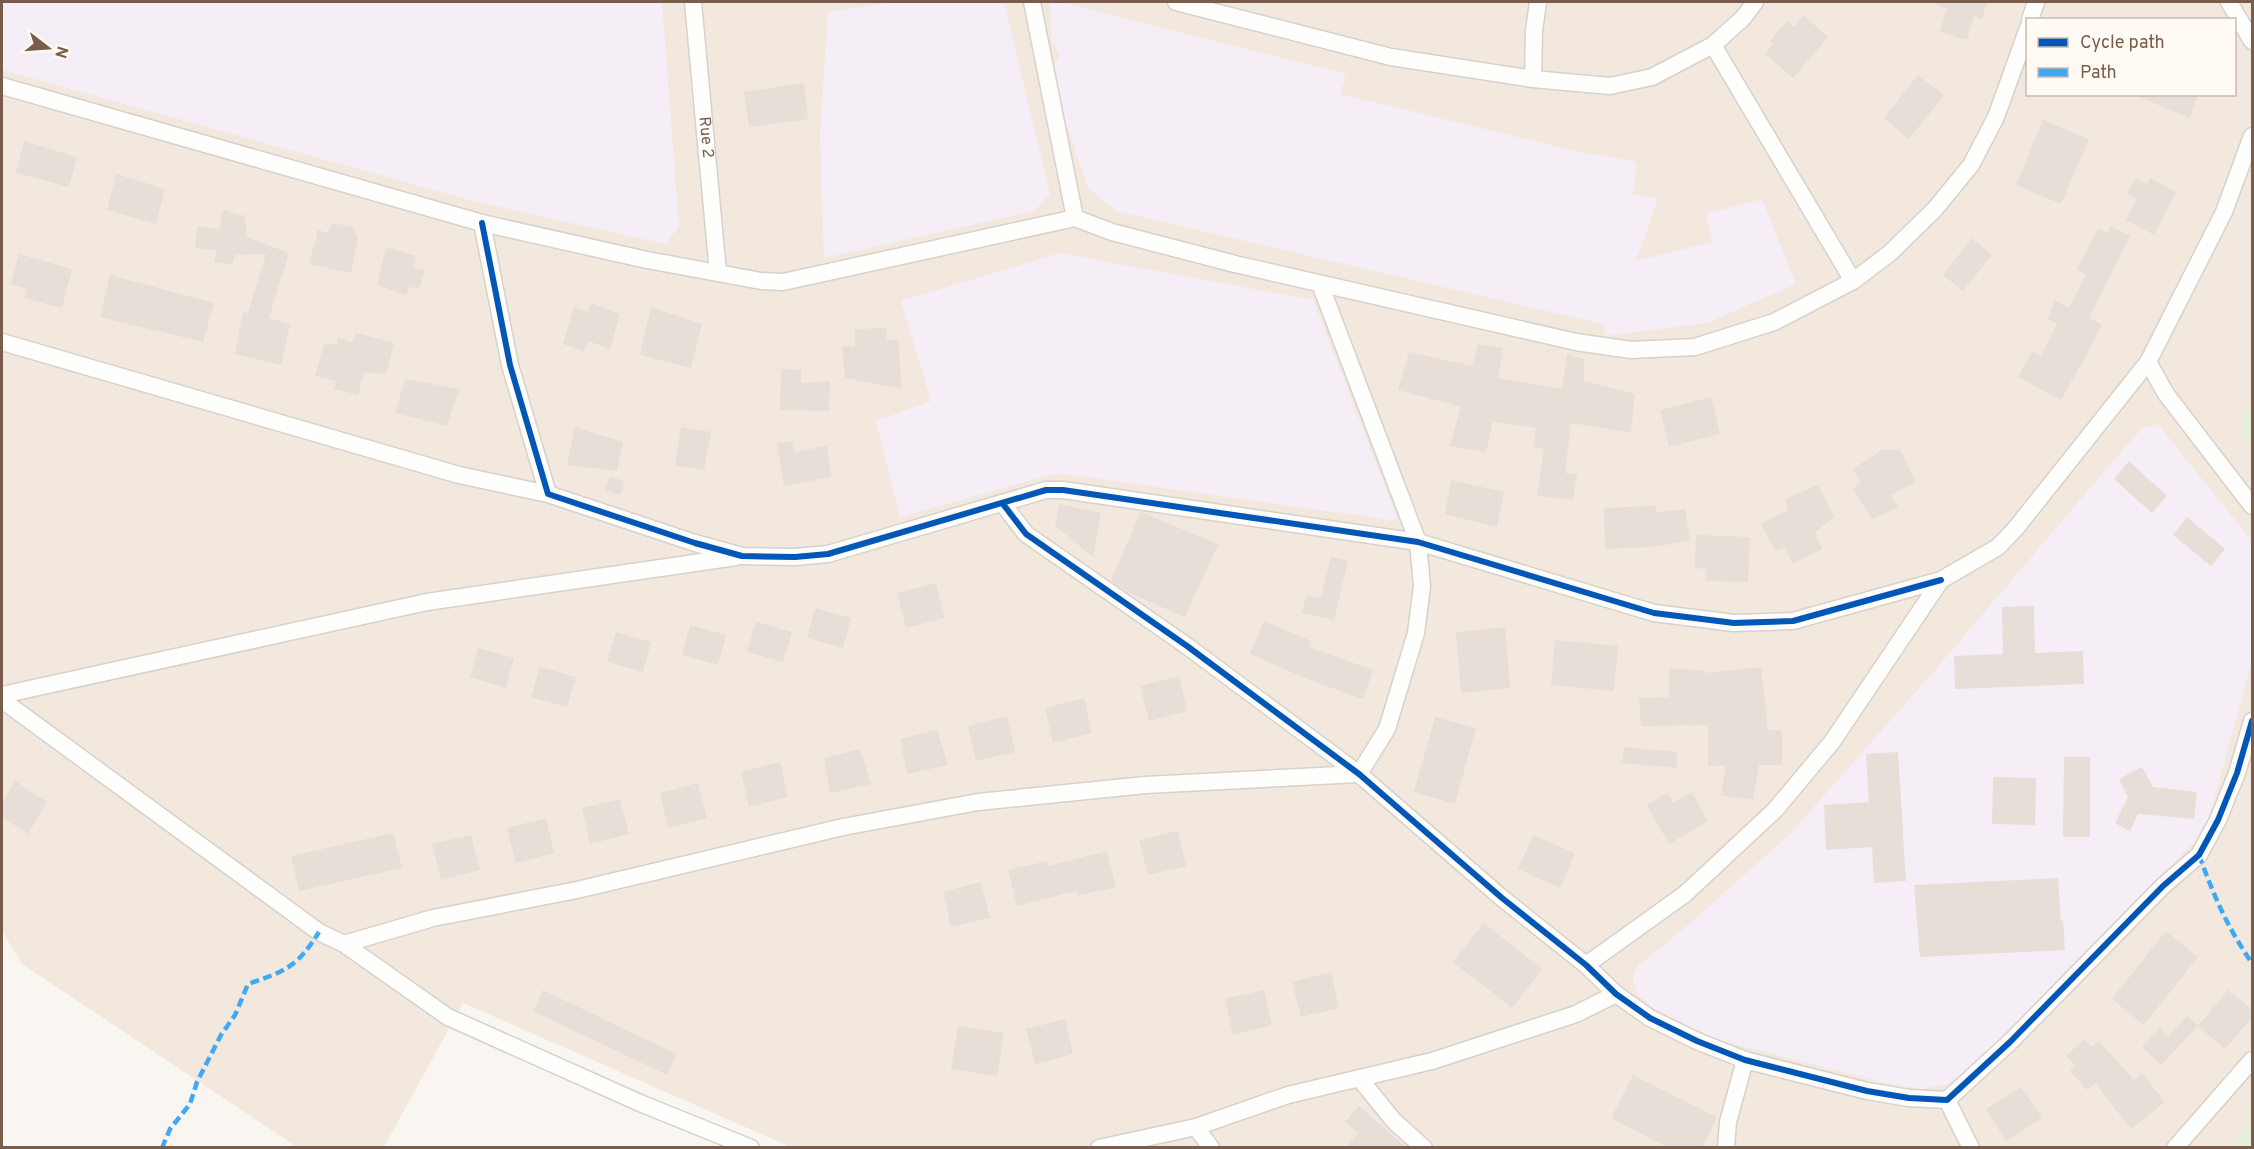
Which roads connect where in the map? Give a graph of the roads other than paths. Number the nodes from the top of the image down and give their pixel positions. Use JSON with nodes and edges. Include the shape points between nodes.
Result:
{"nodes":[{"id":1,"x":693,"y":2,"type":"edge"},
{"id":2,"x":1032,"y":2,"type":"edge"},
{"id":3,"x":1176,"y":2,"type":"edge"},
{"id":4,"x":1538,"y":2,"type":"edge"},
{"id":5,"x":1755,"y":2,"type":"edge"},
{"id":6,"x":2036,"y":2,"type":"edge"},
{"id":7,"x":2229,"y":2,"type":"edge"},
{"id":8,"x":1225,"y":8,"type":"edge"},
{"id":9,"x":2031,"y":18,"type":"edge"},
{"id":10,"x":2026,"y":34,"type":"edge"},
{"id":11,"x":2253,"y":41,"type":"edge"},
{"id":12,"x":1713,"y":45,"type":"junction"},
{"id":13,"x":1533,"y":79,"type":"junction"},
{"id":14,"x":2,"y":86,"type":"edge"},
{"id":15,"x":2253,"y":136,"type":"edge"},
{"id":16,"x":1075,"y":218,"type":"junction"},
{"id":17,"x":483,"y":224,"type":"junction"},
{"id":18,"x":718,"y":273,"type":"junction"},
{"id":19,"x":1853,"y":280,"type":"junction"},
{"id":20,"x":1320,"y":284,"type":"junction"},
{"id":21,"x":2,"y":342,"type":"edge"},
{"id":22,"x":2148,"y":362,"type":"junction"},
{"id":23,"x":548,"y":494,"type":"junction"},
{"id":24,"x":1003,"y":504,"type":"junction"},
{"id":25,"x":2253,"y":506,"type":"edge"},
{"id":26,"x":1418,"y":542,"type":"junction"},
{"id":27,"x":742,"y":556,"type":"junction"},
{"id":28,"x":1941,"y":580,"type":"junction"},
{"id":29,"x":2,"y":694,"type":"edge"},
{"id":30,"x":2,"y":700,"type":"edge"},
{"id":31,"x":2253,"y":721,"type":"edge"},
{"id":32,"x":1359,"y":774,"type":"junction"},
{"id":33,"x":344,"y":944,"type":"junction"},
{"id":34,"x":1586,"y":965,"type":"junction"},
{"id":35,"x":1616,"y":994,"type":"junction"},
{"id":36,"x":1744,"y":1060,"type":"junction"},
{"id":37,"x":2253,"y":1060,"type":"edge"},
{"id":38,"x":1359,"y":1078,"type":"junction"},
{"id":39,"x":1947,"y":1100,"type":"junction"},
{"id":40,"x":1196,"y":1127,"type":"junction"},
{"id":41,"x":751,"y":1148,"type":"edge"},
{"id":42,"x":1099,"y":1148,"type":"edge"},
{"id":43,"x":1211,"y":1148,"type":"edge"},
{"id":44,"x":1424,"y":1148,"type":"edge"},
{"id":45,"x":1726,"y":1148,"type":"edge"},
{"id":46,"x":1971,"y":1148,"type":"edge"},
{"id":47,"x":2175,"y":1148,"type":"edge"}],
"edges":[{"from":1,"to":18,"type":"street","name":"Rue 2"},
{"from":2,"to":16,"type":"street"},
{"from":3,"to":8,"type":"street"},
{"from":4,"to":13,"type":"street"},
{"from":5,"to":12,"type":"street"},
{"from":6,"to":9,"type":"street"},
{"from":7,"to":11,"type":"street"},
{"from":8,"to":13,"type":"street","via":[[1391,57]]},
{"from":10,"to":19,"type":"street","via":[[1996,117],[1971,165],[1890,253]]},
{"from":12,"to":13,"type":"street","via":[[1652,77],[1610,86]]},
{"from":12,"to":19,"type":"street"},
{"from":14,"to":17,"type":"street"},
{"from":15,"to":22,"type":"street","via":[[2224,212]]},
{"from":16,"to":18,"type":"street","via":[[783,282]]},
{"from":16,"to":20,"type":"street","via":[[1112,232]]},
{"from":17,"to":18,"type":"street"},
{"from":17,"to":23,"type":"street","via":[[510,365]]},
{"from":19,"to":20,"type":"street","via":[[1774,322],[1695,347],[1631,350],[1576,342]]},
{"from":20,"to":26,"type":"street"},
{"from":21,"to":23,"type":"street","via":[[459,475]]},
{"from":22,"to":25,"type":"street","via":[[2166,394]]},
{"from":22,"to":28,"type":"street","via":[[1998,547]]},
{"from":23,"to":27,"type":"street"},
{"from":24,"to":26,"type":"street","via":[[1046,490],[1063,490]]},
{"from":24,"to":27,"type":"street","via":[[828,554]]},
{"from":24,"to":32,"type":"street","via":[[1026,534],[1187,646]]},
{"from":26,"to":28,"type":"street","via":[[1654,613],[1734,623],[1793,621]]},
{"from":26,"to":32,"type":"street","via":[[1422,586],[1416,633],[1387,729]]},
{"from":27,"to":29,"type":"street","via":[[427,602]]},
{"from":28,"to":34,"type":"street","via":[[1832,742],[1775,810],[1685,894]]},
{"from":30,"to":33,"type":"street","via":[[320,932]]},
{"from":31,"to":39,"type":"street","via":[[2218,820],[2199,855]]},
{"from":32,"to":33,"type":"street","via":[[1145,785],[978,802],[843,827],[577,890],[433,918]]},
{"from":32,"to":34,"type":"street"},
{"from":33,"to":41,"type":"street","via":[[448,1017]]},
{"from":34,"to":35,"type":"street"},
{"from":35,"to":36,"type":"street","via":[[1650,1018]]},
{"from":35,"to":38,"type":"street","via":[[1576,1014],[1432,1060]]},
{"from":36,"to":39,"type":"street","via":[[1867,1091]]},
{"from":36,"to":45,"type":"street","via":[[1728,1122]]},
{"from":37,"to":47,"type":"street"},
{"from":38,"to":40,"type":"street","via":[[1288,1095]]},
{"from":38,"to":44,"type":"street","via":[[1394,1121]]},
{"from":39,"to":46,"type":"street"},
{"from":40,"to":42,"type":"street"},
{"from":40,"to":43,"type":"street"}]}
